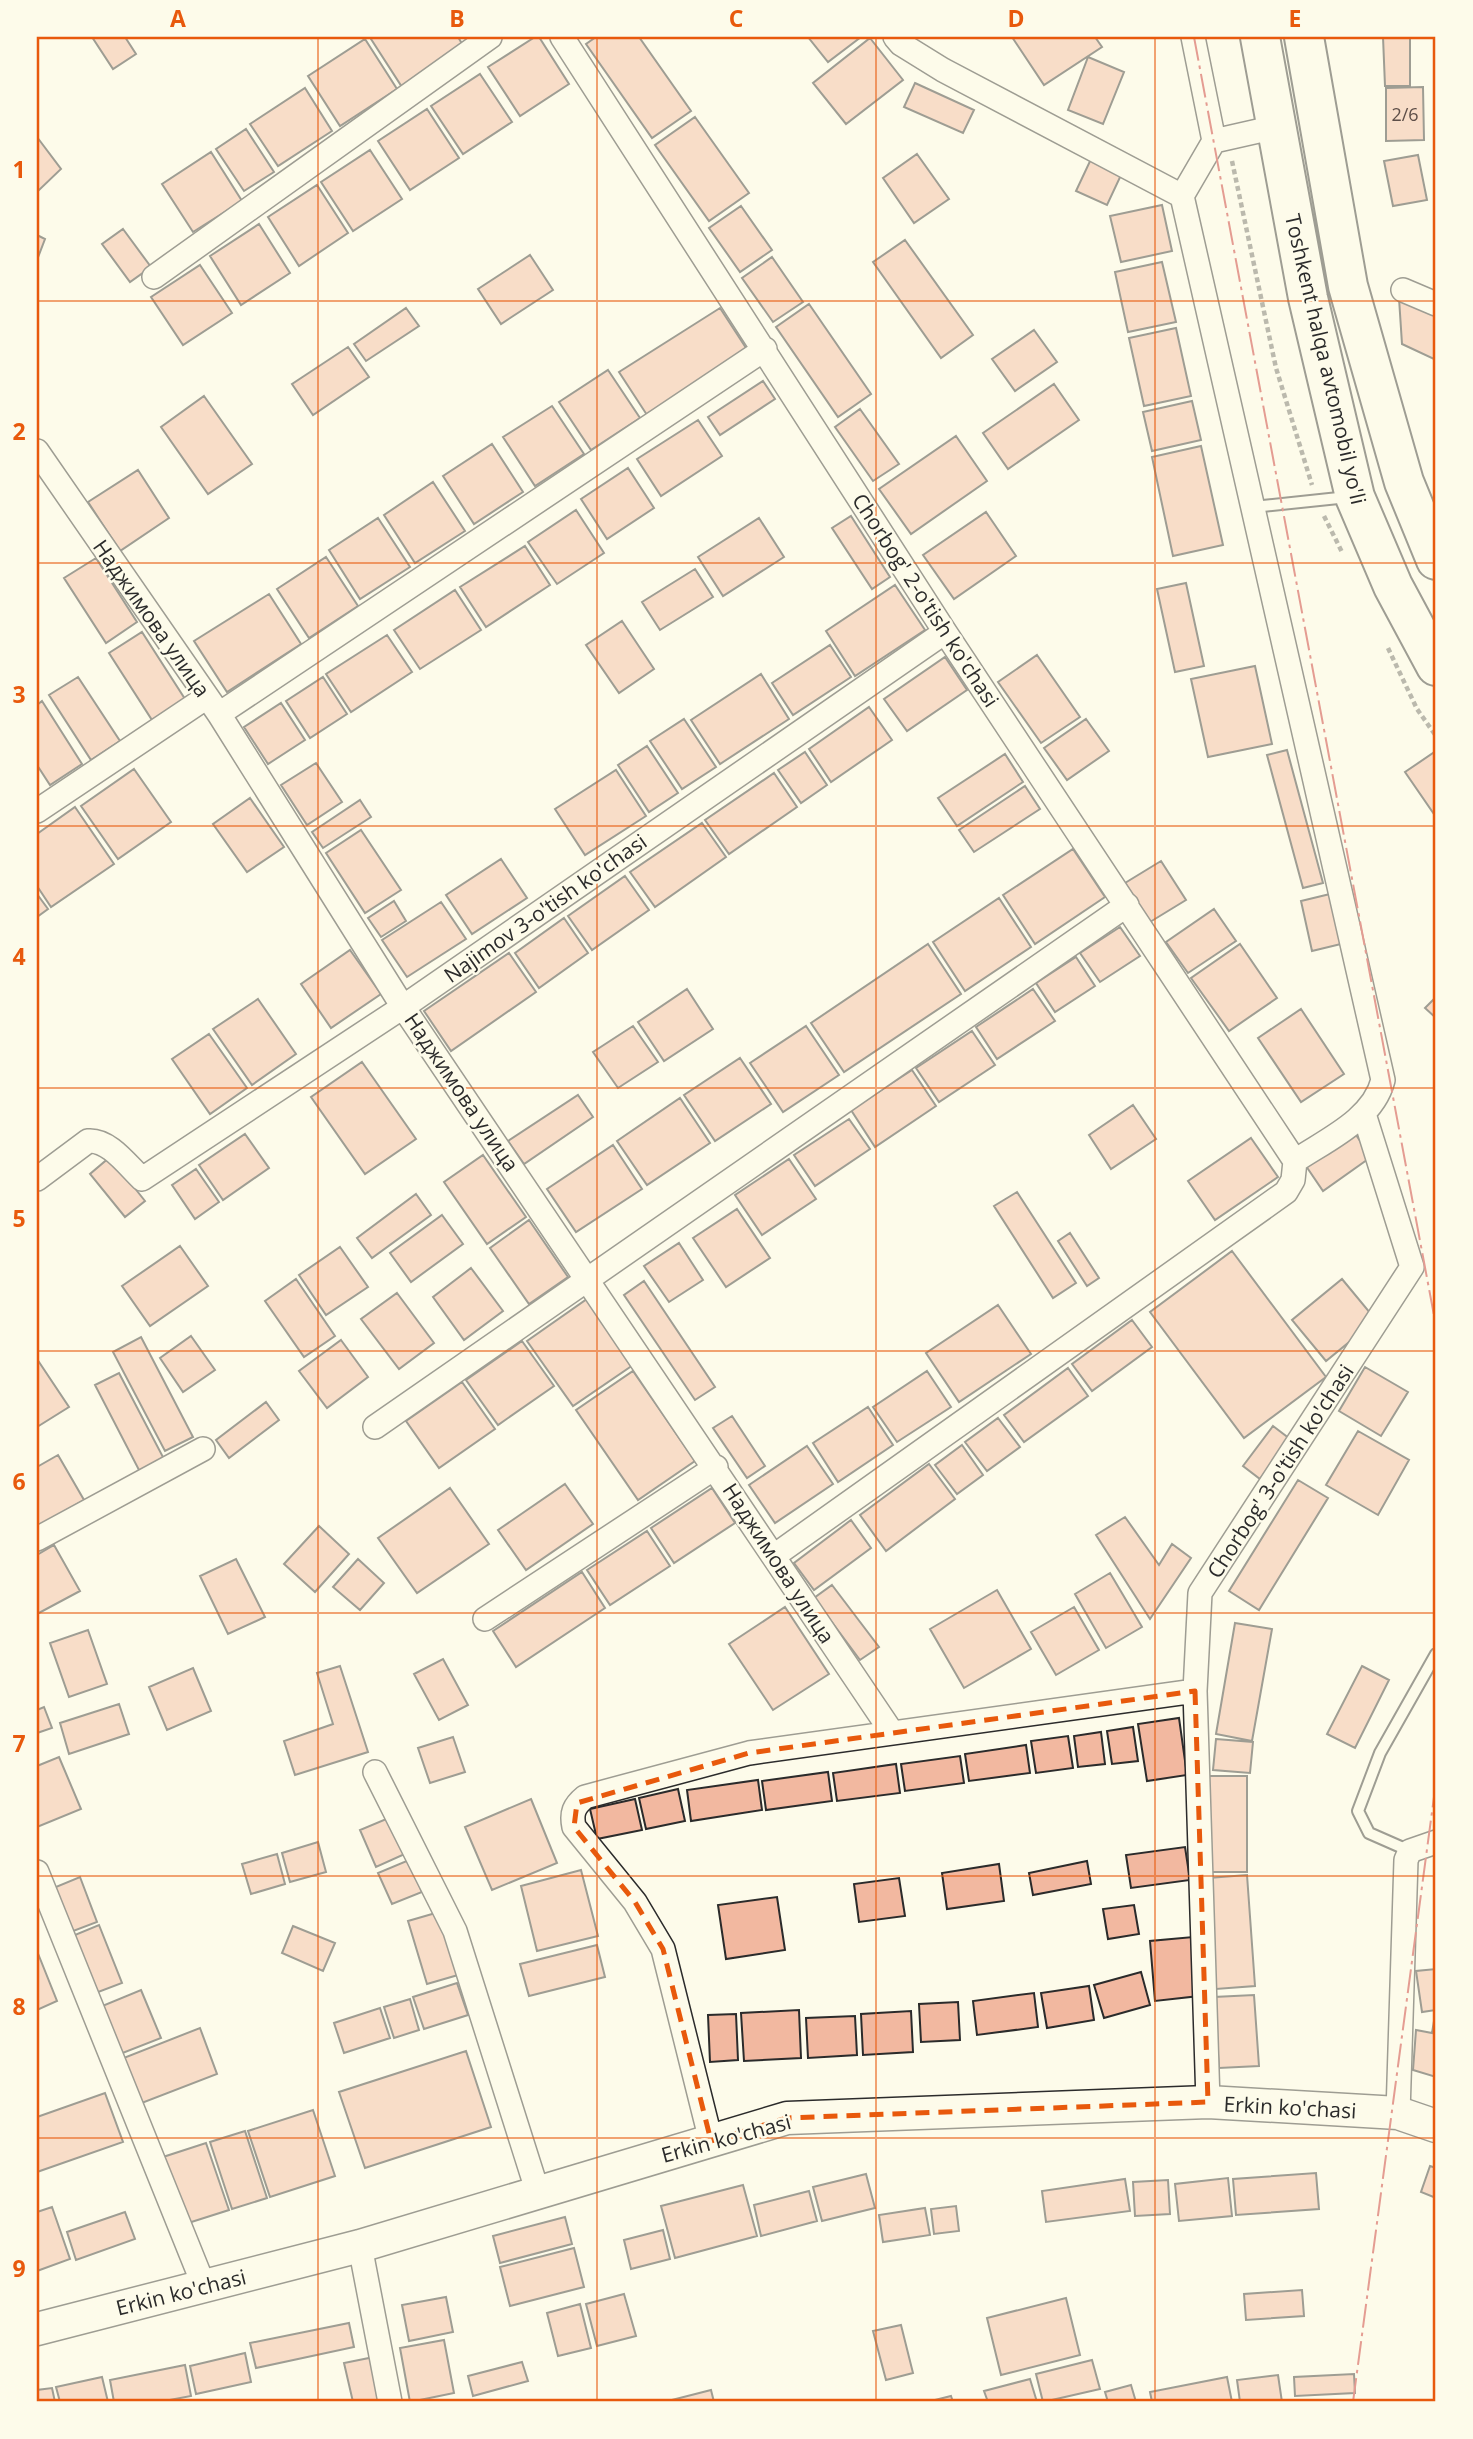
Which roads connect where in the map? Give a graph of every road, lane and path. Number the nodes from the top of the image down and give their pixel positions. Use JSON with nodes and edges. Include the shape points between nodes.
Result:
{"nodes":[{"id":1,"x":490,"y":37,"type":"edge"},
{"id":2,"x":562,"y":37,"type":"edge"},
{"id":3,"x":895,"y":37,"type":"edge"},
{"id":4,"x":1193,"y":37,"type":"edge"},
{"id":5,"x":1260,"y":37,"type":"edge"},
{"id":6,"x":1304,"y":37,"type":"edge"},
{"id":7,"x":1276,"y":127,"type":"junction"},
{"id":8,"x":1214,"y":141,"type":"junction"},
{"id":9,"x":1182,"y":196,"type":"junction"},
{"id":10,"x":154,"y":277,"type":"dead end"},
{"id":11,"x":1403,"y":289,"type":"dead end"},
{"id":12,"x":1436,"y":304,"type":"edge"},
{"id":13,"x":765,"y":349,"type":"junction"},
{"id":14,"x":37,"y":451,"type":"edge"},
{"id":15,"x":1354,"y":497,"type":"junction"},
{"id":16,"x":1253,"y":507,"type":"junction"},
{"id":17,"x":1436,"y":560,"type":"edge"},
{"id":18,"x":945,"y":632,"type":"junction"},
{"id":19,"x":1436,"y":666,"type":"edge"},
{"id":20,"x":213,"y":706,"type":"junction"},
{"id":21,"x":37,"y":811,"type":"edge"},
{"id":22,"x":1127,"y":905,"type":"junction"},
{"id":23,"x":403,"y":1007,"type":"junction"},
{"id":24,"x":1364,"y":1114,"type":"junction"},
{"id":25,"x":1294,"y":1161,"type":"junction"},
{"id":26,"x":37,"y":1179,"type":"edge"},
{"id":27,"x":588,"y":1278,"type":"junction"},
{"id":28,"x":375,"y":1427,"type":"dead end"},
{"id":29,"x":203,"y":1449,"type":"dead end"},
{"id":30,"x":716,"y":1467,"type":"junction"},
{"id":31,"x":37,"y":1539,"type":"edge"},
{"id":32,"x":774,"y":1556,"type":"junction"},
{"id":33,"x":485,"y":1619,"type":"dead end"},
{"id":34,"x":1436,"y":1654,"type":"edge"},
{"id":35,"x":1195,"y":1691,"type":"junction"},
{"id":36,"x":891,"y":1731,"type":"junction"},
{"id":37,"x":375,"y":1772,"type":"dead end"},
{"id":38,"x":1436,"y":1843,"type":"edge"},
{"id":39,"x":1410,"y":1852,"type":"junction"},
{"id":40,"x":37,"y":1872,"type":"edge"},
{"id":41,"x":1208,"y":2102,"type":"junction"},
{"id":42,"x":1398,"y":2113,"type":"junction"},
{"id":43,"x":1436,"y":2126,"type":"edge"},
{"id":44,"x":711,"y":2141,"type":"junction"},
{"id":45,"x":538,"y":2193,"type":"junction"},
{"id":46,"x":360,"y":2246,"type":"junction"},
{"id":47,"x":204,"y":2286,"type":"junction"},
{"id":48,"x":37,"y":2329,"type":"edge"},
{"id":49,"x":390,"y":2402,"type":"edge"}],
"edges":[{"from":1,"to":10,"type":"street"},
{"from":2,"to":13,"type":"street","name":"Chorbog' 2-o'tish ko'chasi"},
{"from":3,"to":9,"type":"street","via":[[943,70]]},
{"from":4,"to":8,"type":"street"},
{"from":5,"to":7,"type":"highway","name":"Toshkent halqa avtomobil yo'li"},
{"from":6,"to":17,"type":"highway","name":"Toshkent halqa avtomobil yo'li","via":[[1348,286],[1404,482]]},
{"from":7,"to":8,"type":"street"},
{"from":7,"to":15,"type":"highway","name":"Toshkent halqa avtomobil yo'li","via":[[1308,298]]},
{"from":8,"to":9,"type":"street"},
{"from":9,"to":16,"type":"street"},
{"from":11,"to":12,"type":"street"},
{"from":13,"to":18,"type":"street","name":"Chorbog' 2-o'tish ko'chasi"},
{"from":13,"to":20,"type":"street"},
{"from":14,"to":20,"type":"street","name":"Наджимова улица"},
{"from":15,"to":16,"type":"lane"},
{"from":15,"to":19,"type":"highway","name":"Toshkent halqa avtomobil yo'li","via":[[1393,586]]},
{"from":16,"to":24,"type":"street","via":[[1384,1080],[1380,1094]]},
{"from":18,"to":22,"type":"street","name":"Chorbog' 2-o'tish ko'chasi"},
{"from":18,"to":23,"type":"street","name":"Najimov 3-o'tish ko'chasi"},
{"from":20,"to":21,"type":"street"},
{"from":20,"to":23,"type":"street","name":"Наджимова улица"},
{"from":22,"to":25,"type":"street","name":"Chorbog' 2-o'tish ko'chasi"},
{"from":22,"to":27,"type":"street"},
{"from":23,"to":26,"type":"street","name":"Najimov 3-o'tish ko'chasi","via":[[142,1179],[97,1140],[88,1141]]},
{"from":23,"to":27,"type":"street","name":"Наджимова улица"},
{"from":24,"to":25,"type":"street"},
{"from":24,"to":35,"type":"street","name":"Chorbog' 3-o'tish ko'chasi","via":[[1412,1267],[1200,1593]]},
{"from":25,"to":32,"type":"street","via":[[1293,1180],[1286,1192]]},
{"from":27,"to":28,"type":"street"},
{"from":27,"to":30,"type":"street","name":"Наджимова улица"},
{"from":29,"to":31,"type":"street"},
{"from":30,"to":32,"type":"street","name":"Наджимова улица"},
{"from":30,"to":33,"type":"street"},
{"from":32,"to":36,"type":"street","name":"Наджимова улица"},
{"from":34,"to":39,"type":"lane","via":[[1380,1753],[1358,1811],[1369,1833]]},
{"from":35,"to":36,"type":"street"},
{"from":35,"to":41,"type":"street","name":"Chorbog' 3-o'tish ko'chasi"},
{"from":36,"to":44,"type":"street","via":[[748,1753],[585,1797],[574,1810],[574,1827],[635,1902],[663,1949]]},
{"from":37,"to":45,"type":"street","via":[[455,1931]]},
{"from":38,"to":39,"type":"street"},
{"from":39,"to":42,"type":"street","via":[[1406,1860]]},
{"from":40,"to":47,"type":"street"},
{"from":41,"to":42,"type":"main road","name":"Erkin ko'chasi"},
{"from":41,"to":44,"type":"main road","name":"Erkin ko'chasi","via":[[787,2118]]},
{"from":42,"to":43,"type":"main road","name":"Erkin ko'chasi"},
{"from":44,"to":45,"type":"main road","name":"Erkin ko'chasi"},
{"from":45,"to":46,"type":"main road","name":"Erkin ko'chasi"},
{"from":46,"to":47,"type":"main road","name":"Erkin ko'chasi"},
{"from":46,"to":49,"type":"street"},
{"from":47,"to":48,"type":"main road","name":"Erkin ko'chasi"}]}
